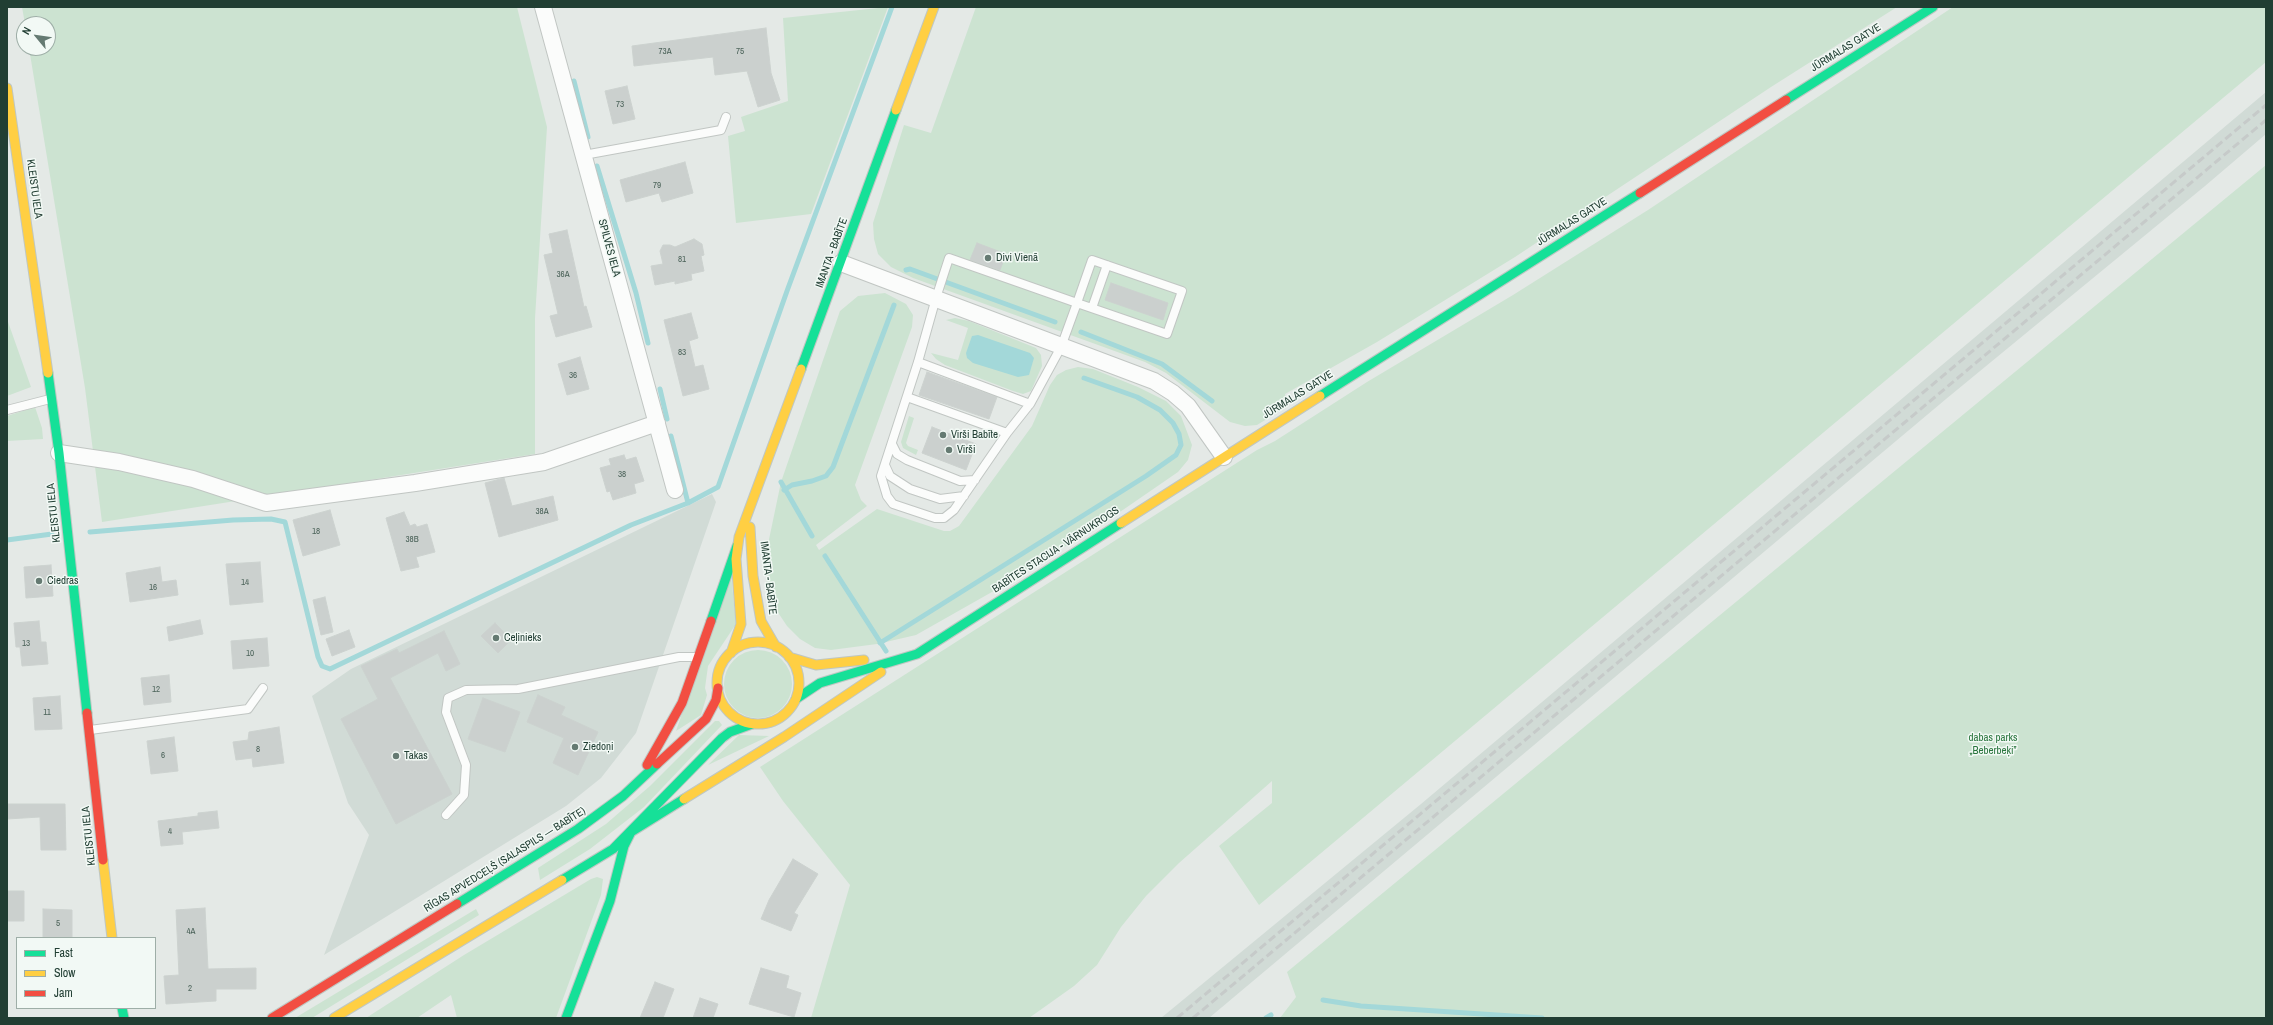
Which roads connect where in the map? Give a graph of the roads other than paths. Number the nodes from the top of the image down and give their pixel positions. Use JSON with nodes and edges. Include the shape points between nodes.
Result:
{"nodes":[{"id":1,"x":543,"y":7,"type":"edge"},
{"id":2,"x":934,"y":7,"type":"edge"},
{"id":3,"x":1933,"y":7,"type":"edge"},
{"id":4,"x":7,"y":88,"type":"edge"},
{"id":5,"x":726,"y":117,"type":"dead end"},
{"id":6,"x":584,"y":155,"type":"junction"},
{"id":7,"x":841,"y":263,"type":"junction"},
{"id":8,"x":1107,"y":265,"type":"junction"},
{"id":9,"x":936,"y":298,"type":"junction"},
{"id":10,"x":1077,"y":303,"type":"junction"},
{"id":11,"x":1092,"y":308,"type":"junction"},
{"id":12,"x":1061,"y":347,"type":"junction"},
{"id":13,"x":918,"y":362,"type":"junction"},
{"id":14,"x":907,"y":397,"type":"junction"},
{"id":15,"x":51,"y":398,"type":"junction"},
{"id":16,"x":1030,"y":404,"type":"junction"},
{"id":17,"x":7,"y":410,"type":"edge"},
{"id":18,"x":657,"y":423,"type":"junction"},
{"id":19,"x":1007,"y":433,"type":"junction"},
{"id":20,"x":892,"y":444,"type":"junction"},
{"id":21,"x":59,"y":453,"type":"junction"},
{"id":22,"x":1224,"y":457,"type":"junction"},
{"id":23,"x":885,"y":465,"type":"junction"},
{"id":24,"x":975,"y":480,"type":"junction"},
{"id":25,"x":675,"y":490,"type":"dead end"},
{"id":26,"x":964,"y":496,"type":"junction"},
{"id":27,"x":750,"y":508,"type":"junction"},
{"id":28,"x":737,"y":546,"type":"junction"},
{"id":29,"x":776,"y":647,"type":"junction"},
{"id":30,"x":731,"y":653,"type":"junction"},
{"id":31,"x":789,"y":657,"type":"junction"},
{"id":32,"x":699,"y":658,"type":"junction"},
{"id":33,"x":899,"y":660,"type":"junction"},
{"id":34,"x":263,"y":688,"type":"dead end"},
{"id":35,"x":718,"y":688,"type":"junction"},
{"id":36,"x":796,"y":699,"type":"junction"},
{"id":37,"x":752,"y":724,"type":"junction"},
{"id":38,"x":89,"y":731,"type":"junction"},
{"id":39,"x":623,"y":796,"type":"junction"},
{"id":40,"x":446,"y":815,"type":"dead end"},
{"id":41,"x":631,"y":832,"type":"junction"},
{"id":42,"x":112,"y":937,"type":"edge"},
{"id":43,"x":272,"y":1018,"type":"edge"},
{"id":44,"x":334,"y":1018,"type":"edge"},
{"id":45,"x":566,"y":1018,"type":"edge"}],
"edges":[{"from":1,"to":6,"type":"street","name":"SPILVES IELA"},
{"from":2,"to":7,"type":"main road","name":"IMANTA - BABĪTE"},
{"from":3,"to":22,"type":"main road","name":"JŪRMALAS GATVE"},
{"from":4,"to":15,"type":"main road","name":"KLEISTU IELA"},
{"from":5,"to":6,"type":"lane","via":[[721,130]]},
{"from":6,"to":18,"type":"street","name":"SPILVES IELA"},
{"from":7,"to":9,"type":"street"},
{"from":7,"to":27,"type":"main road","name":"IMANTA - BABĪTE"},
{"from":8,"to":10,"type":"lane","via":[[1092,260]]},
{"from":8,"to":11,"type":"lane"},
{"from":8,"to":11,"type":"lane","via":[[1182,291],[1167,334]]},
{"from":9,"to":10,"type":"lane","via":[[949,258]]},
{"from":9,"to":12,"type":"street"},
{"from":9,"to":13,"type":"lane"},
{"from":10,"to":11,"type":"lane"},
{"from":10,"to":12,"type":"lane"},
{"from":12,"to":16,"type":"lane"},
{"from":12,"to":22,"type":"street","via":[[1125,369],[1173,392],[1188,406]]},
{"from":13,"to":14,"type":"lane"},
{"from":13,"to":16,"type":"lane"},
{"from":14,"to":19,"type":"lane"},
{"from":14,"to":20,"type":"lane"},
{"from":15,"to":17,"type":"lane"},
{"from":15,"to":21,"type":"main road","name":"KLEISTU IELA"},
{"from":16,"to":19,"type":"lane"},
{"from":18,"to":21,"type":"street","via":[[544,462],[266,503],[193,479],[91,456]]},
{"from":18,"to":25,"type":"street","name":"SPILVES IELA"},
{"from":19,"to":24,"type":"lane"},
{"from":20,"to":23,"type":"lane"},
{"from":20,"to":24,"type":"lane","via":[[897,454],[907,460],[960,481]]},
{"from":21,"to":38,"type":"main road","name":"KLEISTU IELA"},
{"from":22,"to":33,"type":"main road","name":"BABĪTES STACIJA - VĀRNUKROGS","via":[[917,654]]},
{"from":23,"to":26,"type":"lane","via":[[890,476],[910,489],[940,499]]},
{"from":23,"to":26,"type":"lane","via":[[881,476],[887,496],[893,504],[935,518],[944,518],[954,510]]},
{"from":24,"to":26,"type":"lane"},
{"from":27,"to":28,"type":"main road","name":"IMANTA - BABĪTE"},
{"from":27,"to":29,"type":"main road","name":"IMANTA - BABĪTE","via":[[753,570],[761,621]]},
{"from":28,"to":30,"type":"main road","name":"IMANTA - BABĪTE","via":[[741,624]]},
{"from":28,"to":32,"type":"main road"},
{"from":29,"to":30,"type":"main road","via":[[758,643],[739,647]]},
{"from":29,"to":31,"type":"main road"},
{"from":30,"to":35,"type":"main road","via":[[720,669]]},
{"from":31,"to":33,"type":"main road","name":"BABĪTES STACIJA - VĀRNUKROGS","via":[[816,665],[857,660]]},
{"from":31,"to":36,"type":"main road","via":[[798,677]]},
{"from":32,"to":39,"type":"main road","via":[[669,729],[640,775]]},
{"from":32,"to":40,"type":"lane","via":[[679,657],[518,688],[466,690],[448,698],[446,712],[466,766],[464,795]]},
{"from":33,"to":36,"type":"main road","name":"BABĪTES STACIJA - VĀRNUKROGS","via":[[820,683]]},
{"from":33,"to":41,"type":"main road","via":[[784,737]]},
{"from":34,"to":38,"type":"lane","via":[[248,709]]},
{"from":35,"to":37,"type":"main road","via":[[725,707],[732,715]]},
{"from":35,"to":39,"type":"main road","name":"RĪGAS APVEDCEĻŠ (SALASPILS — BABĪTE)","via":[[716,700],[706,719]]},
{"from":36,"to":37,"type":"main road","via":[[782,716],[763,724]]},
{"from":37,"to":41,"type":"main road","via":[[730,732],[722,738]]},
{"from":38,"to":42,"type":"main road","name":"KLEISTU IELA"},
{"from":39,"to":43,"type":"main road","name":"RĪGAS APVEDCEĻŠ (SALASPILS — BABĪTE)","via":[[578,829]]},
{"from":41,"to":44,"type":"main road","via":[[613,848]]},
{"from":41,"to":45,"type":"main road","via":[[624,846],[610,900]]}]}
